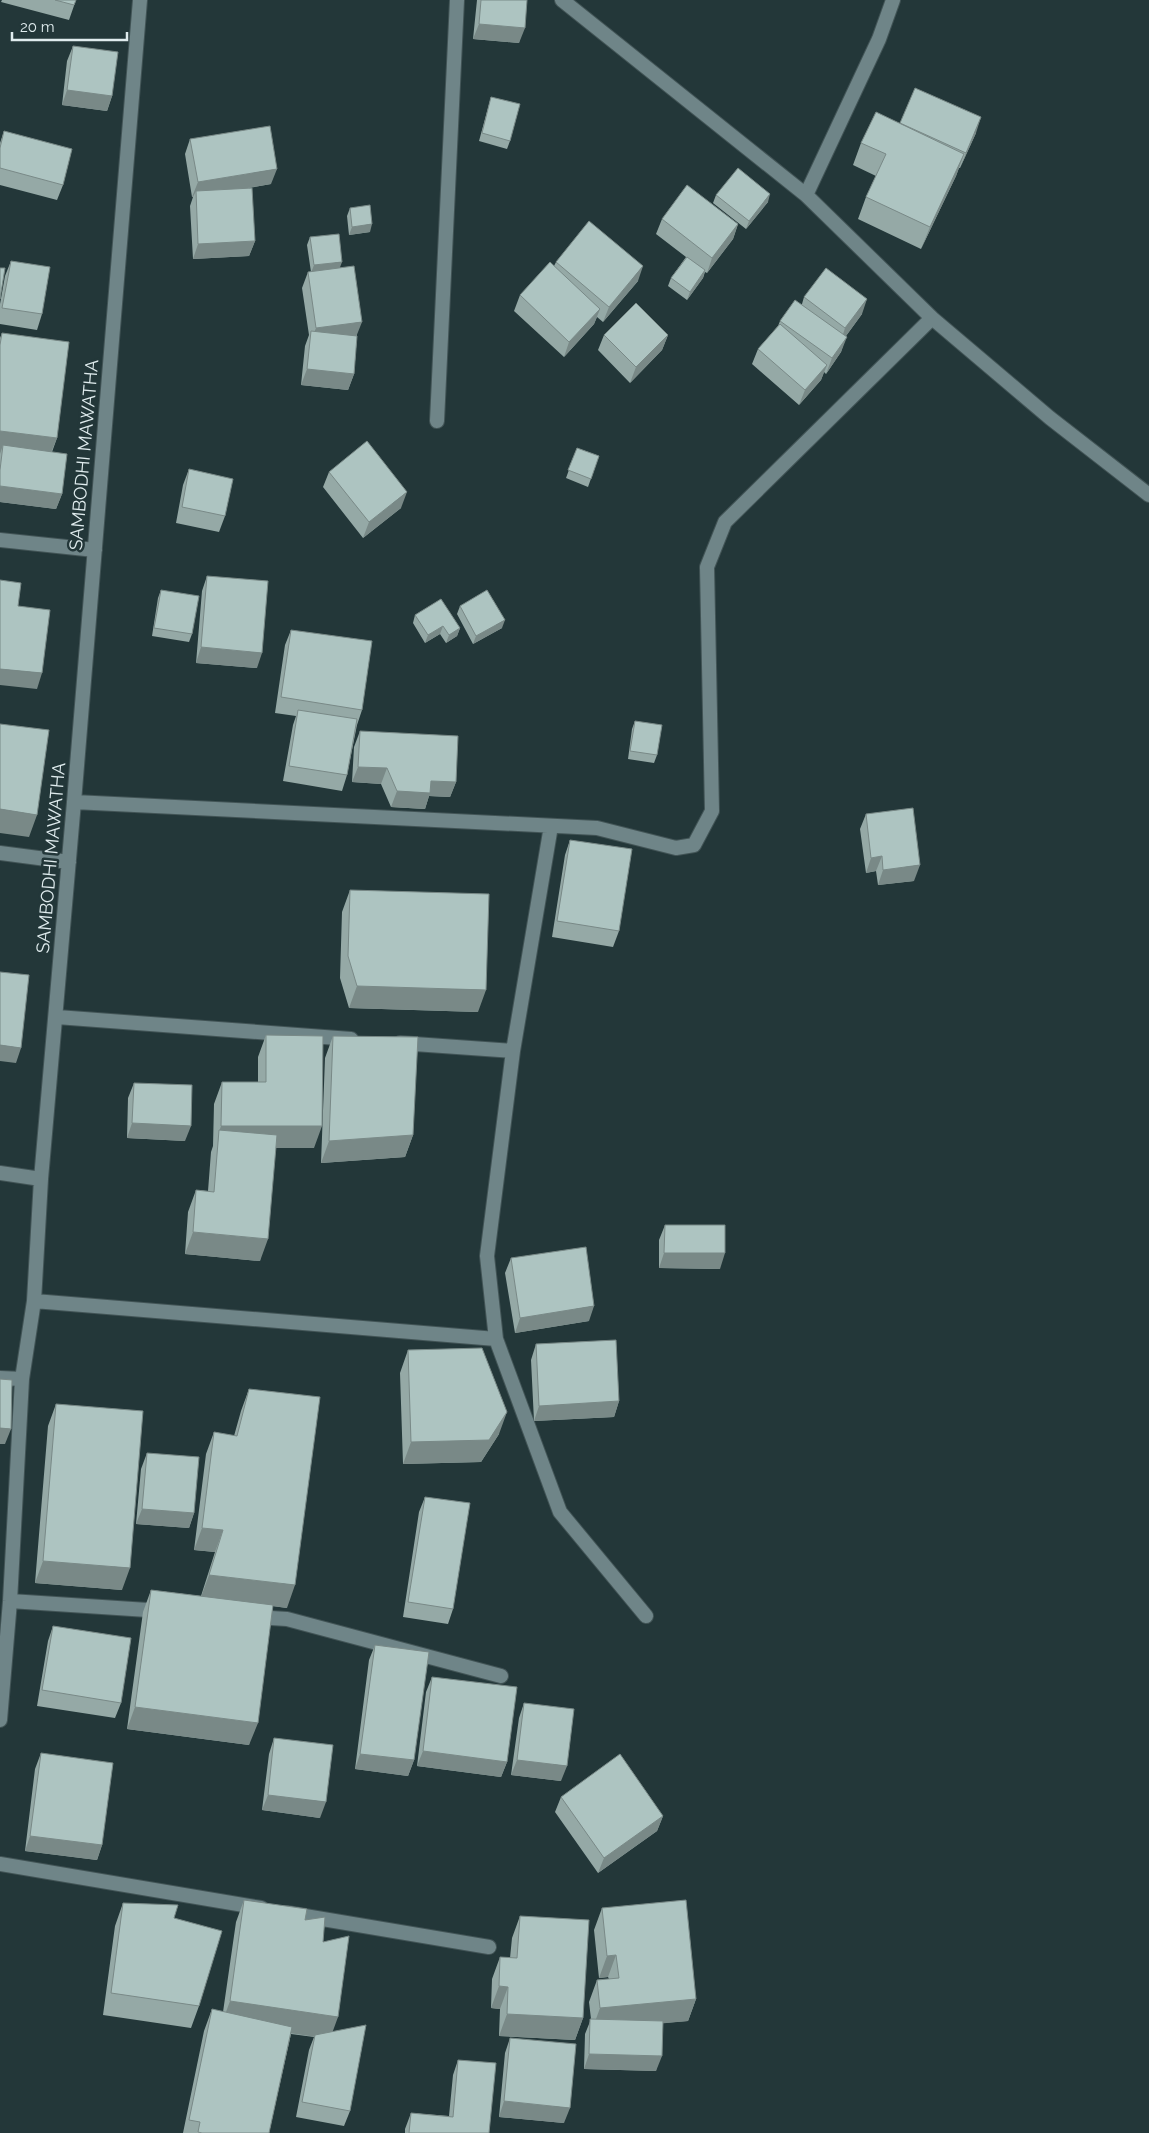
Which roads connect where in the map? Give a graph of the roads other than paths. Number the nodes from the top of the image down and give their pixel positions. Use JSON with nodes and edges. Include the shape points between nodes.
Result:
{"nodes":[{"id":1,"x":140,"y":0,"type":"edge"},
{"id":2,"x":457,"y":0,"type":"edge"},
{"id":3,"x":562,"y":0,"type":"edge"},
{"id":4,"x":893,"y":0,"type":"edge"},
{"id":5,"x":806,"y":195,"type":"junction"},
{"id":6,"x":932,"y":318,"type":"junction"},
{"id":7,"x":437,"y":421,"type":"dead end"},
{"id":8,"x":1149,"y":495,"type":"edge"},
{"id":9,"x":0,"y":540,"type":"edge"},
{"id":10,"x":95,"y":550,"type":"junction"},
{"id":11,"x":74,"y":802,"type":"junction"},
{"id":12,"x":551,"y":826,"type":"junction"},
{"id":13,"x":0,"y":853,"type":"edge"},
{"id":14,"x":69,"y":862,"type":"junction"},
{"id":15,"x":56,"y":1017,"type":"junction"},
{"id":16,"x":364,"y":1040,"type":"edge"},
{"id":17,"x":384,"y":1042,"type":"edge"},
{"id":18,"x":514,"y":1052,"type":"junction"},
{"id":19,"x":0,"y":1173,"type":"edge"},
{"id":20,"x":42,"y":1179,"type":"junction"},
{"id":21,"x":34,"y":1301,"type":"junction"},
{"id":22,"x":496,"y":1339,"type":"junction"},
{"id":23,"x":0,"y":1378,"type":"edge"},
{"id":24,"x":22,"y":1379,"type":"junction"},
{"id":25,"x":10,"y":1601,"type":"junction"},
{"id":26,"x":178,"y":1612,"type":"edge"},
{"id":27,"x":238,"y":1616,"type":"edge"},
{"id":28,"x":646,"y":1616,"type":"dead end"},
{"id":29,"x":500,"y":1676,"type":"dead end"},
{"id":30,"x":0,"y":1720,"type":"edge"},
{"id":31,"x":0,"y":1864,"type":"edge"},
{"id":32,"x":489,"y":1947,"type":"dead end"}],
"edges":[{"from":1,"to":10,"type":"street","name":"SAMBODHI MAWATHA"},
{"from":2,"to":7,"type":"street"},
{"from":3,"to":5,"type":"street"},
{"from":4,"to":5,"type":"street","via":[[879,39]]},
{"from":5,"to":6,"type":"street"},
{"from":6,"to":8,"type":"street","via":[[1050,418]]},
{"from":6,"to":12,"type":"street","via":[[725,522],[707,567],[712,811],[694,844],[676,848],[597,828]]},
{"from":9,"to":10,"type":"street"},
{"from":10,"to":11,"type":"street","name":"SAMBODHI MAWATHA"},
{"from":11,"to":12,"type":"street"},
{"from":11,"to":14,"type":"street","name":"SAMBODHI MAWATHA"},
{"from":12,"to":18,"type":"street"},
{"from":13,"to":14,"type":"street"},
{"from":14,"to":15,"type":"street","name":"SAMBODHI MAWATHA"},
{"from":15,"to":16,"type":"street"},
{"from":15,"to":20,"type":"street","name":"SAMBODHI MAWATHA"},
{"from":17,"to":18,"type":"street"},
{"from":18,"to":22,"type":"street","via":[[487,1256]]},
{"from":19,"to":20,"type":"street"},
{"from":20,"to":21,"type":"street","name":"SAMBODHI MAWATHA"},
{"from":21,"to":22,"type":"street"},
{"from":21,"to":24,"type":"street","name":"SAMBODHI MAWATHA"},
{"from":22,"to":28,"type":"street","via":[[560,1512]]},
{"from":23,"to":24,"type":"street"},
{"from":24,"to":25,"type":"street","name":"SAMBODHI MAWATHA"},
{"from":25,"to":26,"type":"street"},
{"from":25,"to":30,"type":"street","name":"SAMBODHI MAWATHA"},
{"from":27,"to":29,"type":"street","via":[[287,1619]]},
{"from":31,"to":32,"type":"street"}]}
